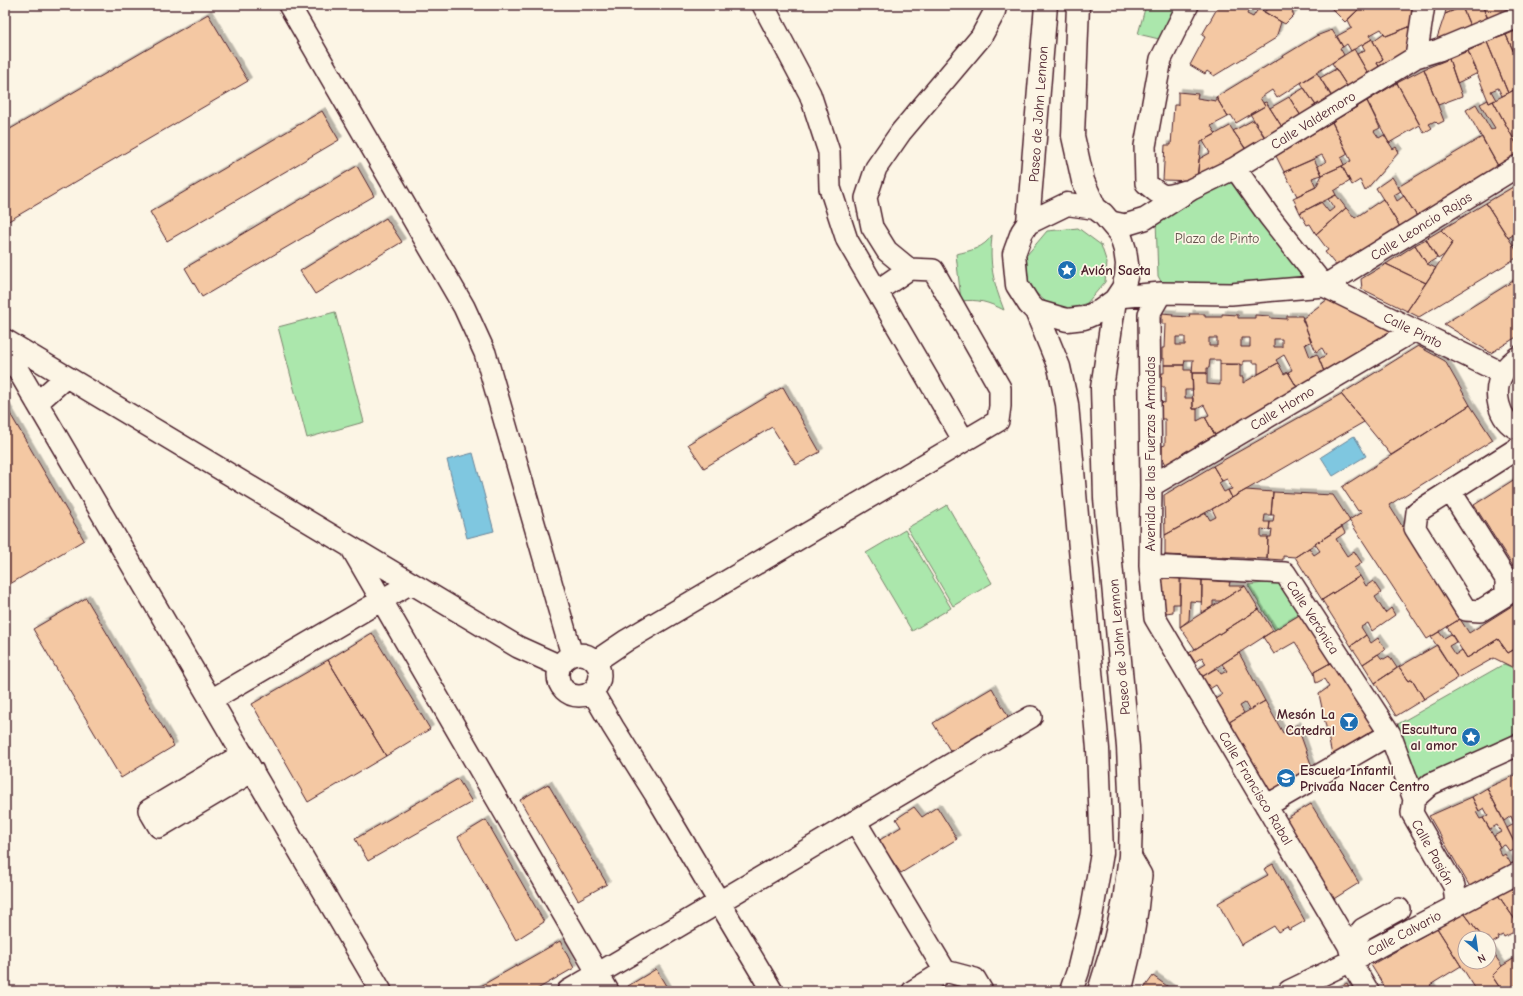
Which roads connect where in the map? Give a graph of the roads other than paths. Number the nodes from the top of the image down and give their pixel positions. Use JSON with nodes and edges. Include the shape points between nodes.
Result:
{"nodes":[{"id":1,"x":289,"y":5,"type":"edge"},
{"id":2,"x":763,"y":5,"type":"edge"},
{"id":3,"x":996,"y":5,"type":"edge"},
{"id":4,"x":1046,"y":5,"type":"edge"},
{"id":5,"x":1078,"y":5,"type":"edge"},
{"id":6,"x":1188,"y":5,"type":"edge"},
{"id":7,"x":1424,"y":5,"type":"edge"},
{"id":8,"x":1518,"y":17,"type":"edge"},
{"id":9,"x":1416,"y":57,"type":"junction"},
{"id":10,"x":1518,"y":166,"type":"edge"},
{"id":11,"x":1235,"y":168,"type":"junction"},
{"id":12,"x":1192,"y":189,"type":"junction"},
{"id":13,"x":1095,"y":208,"type":"junction"},
{"id":14,"x":1111,"y":222,"type":"junction"},
{"id":15,"x":1028,"y":223,"type":"junction"},
{"id":16,"x":909,"y":269,"type":"junction"},
{"id":17,"x":1324,"y":286,"type":"junction"},
{"id":18,"x":877,"y":291,"type":"junction"},
{"id":19,"x":1161,"y":293,"type":"junction"},
{"id":20,"x":1116,"y":299,"type":"junction"},
{"id":21,"x":1036,"y":311,"type":"junction"},
{"id":22,"x":1413,"y":331,"type":"junction"},
{"id":23,"x":5,"y":340,"type":"edge"},
{"id":24,"x":5,"y":348,"type":"edge"},
{"id":25,"x":1518,"y":358,"type":"edge"},
{"id":26,"x":1502,"y":373,"type":"junction"},
{"id":27,"x":66,"y":377,"type":"junction"},
{"id":28,"x":37,"y":403,"type":"junction"},
{"id":29,"x":1518,"y":429,"type":"edge"},
{"id":30,"x":964,"y":441,"type":"junction"},
{"id":31,"x":1518,"y":448,"type":"edge"},
{"id":32,"x":1151,"y":486,"type":"junction"},
{"id":33,"x":1451,"y":492,"type":"junction"},
{"id":34,"x":351,"y":548,"type":"junction"},
{"id":35,"x":1150,"y":566,"type":"junction"},
{"id":36,"x":411,"y":584,"type":"junction"},
{"id":37,"x":382,"y":601,"type":"junction"},
{"id":38,"x":1155,"y":618,"type":"joint"},
{"id":39,"x":566,"y":660,"type":"junction"},
{"id":40,"x":596,"y":661,"type":"junction"},
{"id":41,"x":592,"y":691,"type":"junction"},
{"id":42,"x":212,"y":700,"type":"junction"},
{"id":43,"x":1031,"y":717,"type":"dead end"},
{"id":44,"x":1390,"y":734,"type":"junction"},
{"id":45,"x":1518,"y":745,"type":"edge"},
{"id":46,"x":1414,"y":798,"type":"junction"},
{"id":47,"x":1266,"y":806,"type":"junction"},
{"id":48,"x":855,"y":821,"type":"junction"},
{"id":49,"x":1130,"y":856,"type":"junction"},
{"id":50,"x":1518,"y":872,"type":"edge"},
{"id":51,"x":720,"y":903,"type":"junction"},
{"id":52,"x":1456,"y":905,"type":"junction"},
{"id":53,"x":1399,"y":908,"type":"dead end"},
{"id":54,"x":1351,"y":953,"type":"junction"},
{"id":55,"x":945,"y":971,"type":"junction"},
{"id":56,"x":1074,"y":981,"type":"edge"},
{"id":57,"x":603,"y":982,"type":"edge"},
{"id":58,"x":1128,"y":987,"type":"edge"},
{"id":59,"x":381,"y":991,"type":"edge"},
{"id":60,"x":568,"y":991,"type":"edge"},
{"id":61,"x":772,"y":991,"type":"edge"},
{"id":62,"x":913,"y":991,"type":"edge"},
{"id":63,"x":982,"y":991,"type":"edge"},
{"id":64,"x":1066,"y":991,"type":"edge"},
{"id":65,"x":1099,"y":991,"type":"edge"},
{"id":66,"x":1289,"y":991,"type":"edge"},
{"id":67,"x":1368,"y":991,"type":"edge"}],
"edges":[{"from":1,"to":39,"type":"street","via":[[464,307],[485,353]]},
{"from":2,"to":18,"type":"street","via":[[810,94],[829,152],[830,188],[847,240]]},
{"from":3,"to":16,"type":"street","via":[[981,37],[901,132],[876,168],[866,198],[872,227],[887,251]]},
{"from":4,"to":15,"type":"highway","name":"Paseo de John Lennon"},
{"from":5,"to":13,"type":"highway","via":[[1073,136],[1083,181]]},
{"from":6,"to":12,"type":"street","via":[[1161,59],[1145,146],[1146,183],[1159,194],[1169,196]]},
{"from":7,"to":9,"type":"street"},
{"from":8,"to":9,"type":"street","name":"Calle Valdemoro"},
{"from":9,"to":11,"type":"street","name":"Calle Valdemoro"},
{"from":10,"to":17,"type":"street","name":"Calle Leoncio Rojas"},
{"from":11,"to":12,"type":"street","name":"Calle Valdemoro"},
{"from":11,"to":17,"type":"street"},
{"from":12,"to":14,"type":"street","name":"Calle Valdemoro","via":[[1145,219],[1125,225]]},
{"from":13,"to":14,"type":"highway"},
{"from":13,"to":15,"type":"highway","via":[[1067,204]]},
{"from":14,"to":20,"type":"highway","via":[[1120,234],[1127,264],[1123,288]]},
{"from":15,"to":21,"type":"highway","via":[[1014,254],[1017,285]]},
{"from":16,"to":18,"type":"street"},
{"from":16,"to":30,"type":"street","via":[[934,270],[1000,388],[998,421]]},
{"from":17,"to":19,"type":"street","via":[[1231,294]]},
{"from":17,"to":22,"type":"street","name":"Calle Pinto"},
{"from":18,"to":30,"type":"street"},
{"from":19,"to":20,"type":"street"},
{"from":19,"to":32,"type":"street","name":"Avenida de las Fuerzas Armadas","via":[[1149,314]]},
{"from":20,"to":21,"type":"highway","via":[[1100,311],[1084,318],[1066,320]]},
{"from":20,"to":49,"type":"highway","name":"Paseo de John Lennon","via":[[1102,388],[1105,498],[1128,747]]},
{"from":21,"to":56,"type":"highway","via":[[1059,367],[1067,404],[1098,749],[1102,853],[1091,917]]},
{"from":22,"to":26,"type":"street","name":"Calle Pinto"},
{"from":22,"to":32,"type":"street","name":"Calle Horno"},
{"from":23,"to":27,"type":"street"},
{"from":24,"to":28,"type":"street"},
{"from":25,"to":26,"type":"street"},
{"from":26,"to":29,"type":"street","via":[[1497,397],[1500,409],[1506,419]]},
{"from":27,"to":28,"type":"street"},
{"from":27,"to":34,"type":"street"},
{"from":28,"to":42,"type":"street"},
{"from":30,"to":40,"type":"street","via":[[627,640]]},
{"from":31,"to":33,"type":"street"},
{"from":32,"to":35,"type":"street","name":"Avenida de las Fuerzas Armadas"},
{"from":33,"to":33,"type":"street","via":[[1506,579],[1506,595],[1480,611],[1466,610],[1415,528],[1418,512]]},
{"from":34,"to":36,"type":"street"},
{"from":34,"to":37,"type":"street"},
{"from":35,"to":38,"type":"street","name":"Avenida de las Fuerzas Armadas"},
{"from":35,"to":44,"type":"street","name":"Calle Verónica","via":[[1284,573]]},
{"from":36,"to":37,"type":"street"},
{"from":36,"to":39,"type":"street","via":[[518,647]]},
{"from":37,"to":42,"type":"street"},
{"from":37,"to":57,"type":"street"},
{"from":38,"to":47,"type":"street","name":"Calle Francisco Rabal"},
{"from":39,"to":40,"type":"street","via":[[582,654]]},
{"from":39,"to":41,"type":"street","via":[[558,673],[559,683],[563,688],[570,694],[580,696]]},
{"from":40,"to":41,"type":"street","via":[[600,668],[600,681]]},
{"from":41,"to":51,"type":"street"},
{"from":42,"to":59,"type":"street"},
{"from":43,"to":48,"type":"street"},
{"from":44,"to":46,"type":"street","name":"Calle Pasión"},
{"from":44,"to":47,"type":"street"},
{"from":45,"to":46,"type":"street","via":[[1431,784]]},
{"from":46,"to":52,"type":"street","name":"Calle Pasión","via":[[1412,813],[1454,886]]},
{"from":47,"to":54,"type":"street","name":"Calle Francisco Rabal"},
{"from":48,"to":51,"type":"street"},
{"from":48,"to":55,"type":"street"},
{"from":49,"to":58,"type":"street","via":[[1141,875]]},
{"from":49,"to":65,"type":"highway","name":"Paseo de John Lennon","via":[[1124,901]]},
{"from":50,"to":52,"type":"street","name":"Calle Calvario"},
{"from":51,"to":57,"type":"street"},
{"from":51,"to":61,"type":"street"},
{"from":52,"to":54,"type":"street","name":"Calle Calvario"},
{"from":53,"to":54,"type":"street","via":[[1363,929]]},
{"from":54,"to":66,"type":"street","name":"Calle Calvario"},
{"from":54,"to":67,"type":"street","name":"Calle Francisco Rabal","via":[[1355,969]]},
{"from":55,"to":62,"type":"street"},
{"from":55,"to":63,"type":"street","via":[[975,980]]},
{"from":56,"to":64,"type":"street"},
{"from":57,"to":60,"type":"street"}]}
